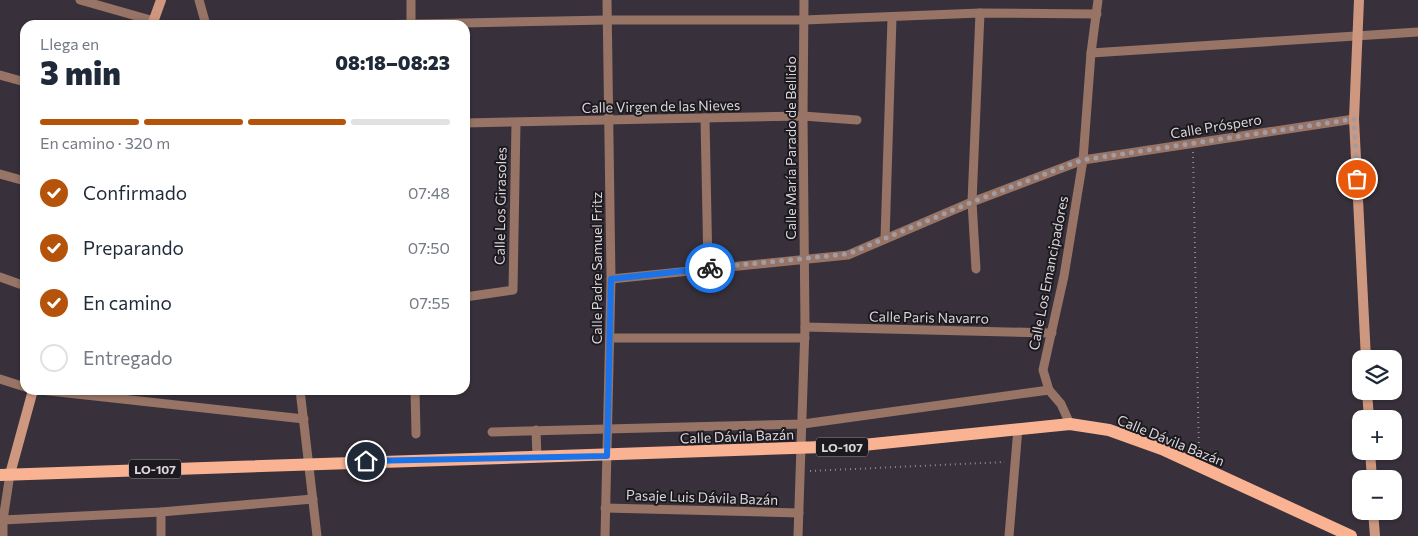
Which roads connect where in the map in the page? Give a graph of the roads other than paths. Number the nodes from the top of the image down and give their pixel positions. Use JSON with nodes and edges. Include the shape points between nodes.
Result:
{"nodes":[{"id":1,"x":80,"y":0,"type":"edge"},
{"id":2,"x":161,"y":0,"type":"edge"},
{"id":3,"x":199,"y":0,"type":"edge"},
{"id":4,"x":412,"y":0,"type":"edge"},
{"id":5,"x":607,"y":0,"type":"edge"},
{"id":6,"x":804,"y":0,"type":"edge"},
{"id":7,"x":1098,"y":0,"type":"edge"},
{"id":8,"x":1359,"y":0,"type":"edge"},
{"id":9,"x":980,"y":13,"type":"junction"},
{"id":10,"x":1097,"y":14,"type":"junction"},
{"id":11,"x":892,"y":18,"type":"junction"},
{"id":12,"x":143,"y":20,"type":"edge"},
{"id":13,"x":154,"y":20,"type":"edge"},
{"id":14,"x":205,"y":20,"type":"edge"},
{"id":15,"x":411,"y":20,"type":"edge"},
{"id":16,"x":607,"y":20,"type":"junction"},
{"id":17,"x":804,"y":20,"type":"junction"},
{"id":18,"x":470,"y":23,"type":"edge"},
{"id":19,"x":1418,"y":32,"type":"edge"},
{"id":20,"x":1358,"y":34,"type":"junction"},
{"id":21,"x":1091,"y":53,"type":"junction"},
{"id":22,"x":0,"y":75,"type":"edge"},
{"id":23,"x":20,"y":81,"type":"edge"},
{"id":24,"x":802,"y":116,"type":"junction"},
{"id":25,"x":705,"y":118,"type":"junction"},
{"id":26,"x":1354,"y":119,"type":"junction"},
{"id":27,"x":608,"y":120,"type":"junction"},
{"id":28,"x":857,"y":120,"type":"dead end"},
{"id":29,"x":470,"y":123,"type":"edge"},
{"id":30,"x":516,"y":123,"type":"junction"},
{"id":31,"x":1082,"y":160,"type":"junction"},
{"id":32,"x":0,"y":174,"type":"edge"},
{"id":33,"x":20,"y":180,"type":"edge"},
{"id":34,"x":972,"y":202,"type":"junction"},
{"id":35,"x":884,"y":239,"type":"junction"},
{"id":36,"x":804,"y":258,"type":"junction"},
{"id":37,"x":708,"y":268,"type":"junction"},
{"id":38,"x":976,"y":269,"type":"dead end"},
{"id":39,"x":0,"y":277,"type":"edge"},
{"id":40,"x":611,"y":279,"type":"junction"},
{"id":41,"x":20,"y":284,"type":"edge"},
{"id":42,"x":470,"y":295,"type":"edge"},
{"id":43,"x":805,"y":327,"type":"junction"},
{"id":44,"x":1052,"y":333,"type":"junction"},
{"id":45,"x":611,"y":338,"type":"junction"},
{"id":46,"x":805,"y":338,"type":"junction"},
{"id":47,"x":1366,"y":350,"type":"edge"},
{"id":48,"x":0,"y":379,"type":"edge"},
{"id":49,"x":20,"y":385,"type":"edge"},
{"id":50,"x":1049,"y":390,"type":"junction"},
{"id":51,"x":31,"y":395,"type":"edge"},
{"id":52,"x":86,"y":395,"type":"edge"},
{"id":53,"x":301,"y":395,"type":"edge"},
{"id":54,"x":415,"y":395,"type":"edge"},
{"id":55,"x":304,"y":419,"type":"junction"},
{"id":56,"x":802,"y":424,"type":"junction"},
{"id":57,"x":1070,"y":424,"type":"junction"},
{"id":58,"x":608,"y":427,"type":"junction"},
{"id":59,"x":1018,"y":428,"type":"junction"},
{"id":60,"x":536,"y":430,"type":"junction"},
{"id":61,"x":492,"y":432,"type":"dead end"},
{"id":62,"x":416,"y":434,"type":"dead end"},
{"id":63,"x":802,"y":448,"type":"junction"},
{"id":64,"x":607,"y":456,"type":"junction"},
{"id":65,"x":537,"y":458,"type":"junction"},
{"id":66,"x":309,"y":463,"type":"junction"},
{"id":67,"x":5,"y":474,"type":"edge"},
{"id":68,"x":313,"y":499,"type":"junction"},
{"id":69,"x":605,"y":508,"type":"junction"},
{"id":70,"x":161,"y":512,"type":"junction"},
{"id":71,"x":798,"y":513,"type":"junction"},
{"id":72,"x":1373,"y":520,"type":"edge"},
{"id":73,"x":1,"y":524,"type":"edge"},
{"id":74,"x":3,"y":536,"type":"edge"},
{"id":75,"x":161,"y":536,"type":"edge"},
{"id":76,"x":317,"y":536,"type":"edge"},
{"id":77,"x":605,"y":536,"type":"edge"},
{"id":78,"x":798,"y":536,"type":"edge"},
{"id":79,"x":1009,"y":536,"type":"edge"},
{"id":80,"x":1351,"y":536,"type":"edge"},
{"id":81,"x":1374,"y":536,"type":"edge"}],
"edges":[{"from":1,"to":12,"type":"street"},
{"from":2,"to":13,"type":"street"},
{"from":3,"to":14,"type":"street"},
{"from":4,"to":15,"type":"street"},
{"from":5,"to":16,"type":"street","name":"Calle Padre Samuel Fritz"},
{"from":6,"to":17,"type":"street","name":"Calle María Parado de Bellido"},
{"from":7,"to":10,"type":"street","name":"Calle Los Emancipadores"},
{"from":8,"to":20,"type":"street"},
{"from":9,"to":10,"type":"street"},
{"from":9,"to":11,"type":"street"},
{"from":9,"to":34,"type":"street"},
{"from":10,"to":21,"type":"street","name":"Calle Los Emancipadores"},
{"from":11,"to":17,"type":"street"},
{"from":11,"to":35,"type":"street"},
{"from":16,"to":17,"type":"street"},
{"from":16,"to":18,"type":"street"},
{"from":16,"to":27,"type":"street","name":"Calle Padre Samuel Fritz"},
{"from":17,"to":24,"type":"street","name":"Calle María Parado de Bellido"},
{"from":19,"to":20,"type":"street"},
{"from":20,"to":21,"type":"street","via":[[1225,46]]},
{"from":20,"to":26,"type":"street"},
{"from":21,"to":31,"type":"street","name":"Calle Los Emancipadores"},
{"from":22,"to":23,"type":"street"},
{"from":24,"to":25,"type":"street","name":"Calle Virgen de las Nieves"},
{"from":24,"to":28,"type":"street","name":"Calle Virgen de las Nieves"},
{"from":24,"to":36,"type":"street","name":"Calle María Parado de Bellido"},
{"from":25,"to":27,"type":"street","name":"Calle Virgen de las Nieves"},
{"from":25,"to":37,"type":"street"},
{"from":26,"to":31,"type":"street","name":"Calle Próspero"},
{"from":26,"to":47,"type":"street"},
{"from":27,"to":30,"type":"street","name":"Calle Virgen de las Nieves"},
{"from":27,"to":40,"type":"street","name":"Calle Padre Samuel Fritz"},
{"from":29,"to":30,"type":"street","name":"Calle Virgen de las Nieves"},
{"from":30,"to":42,"type":"street","name":"Calle Los Girasoles","via":[[513,290]]},
{"from":31,"to":34,"type":"street","name":"Calle Próspero"},
{"from":31,"to":44,"type":"street","name":"Calle Los Emancipadores"},
{"from":32,"to":33,"type":"street"},
{"from":34,"to":35,"type":"street","name":"Calle Próspero"},
{"from":34,"to":38,"type":"street"},
{"from":35,"to":36,"type":"street","name":"Calle Próspero","via":[[848,254]]},
{"from":36,"to":37,"type":"street","name":"Calle Próspero"},
{"from":36,"to":43,"type":"street","name":"Calle María Parado de Bellido"},
{"from":37,"to":40,"type":"street","name":"Calle Próspero"},
{"from":39,"to":41,"type":"street"},
{"from":40,"to":45,"type":"street","name":"Calle Padre Samuel Fritz"},
{"from":43,"to":44,"type":"street","name":"Calle Paris Navarro"},
{"from":43,"to":46,"type":"street","name":"Calle María Parado de Bellido"},
{"from":44,"to":50,"type":"street","name":"Calle Los Emancipadores","via":[[1044,370]]},
{"from":45,"to":46,"type":"street"},
{"from":45,"to":58,"type":"street","name":"Calle Padre Samuel Fritz"},
{"from":46,"to":56,"type":"street","name":"Calle María Parado de Bellido"},
{"from":48,"to":49,"type":"street"},
{"from":50,"to":56,"type":"street"},
{"from":50,"to":57,"type":"street","name":"Calle Los Emancipadores","via":[[1061,404]]},
{"from":51,"to":67,"type":"street"},
{"from":52,"to":55,"type":"street"},
{"from":53,"to":55,"type":"street"},
{"from":54,"to":62,"type":"street"},
{"from":55,"to":66,"type":"street"},
{"from":56,"to":58,"type":"street"},
{"from":56,"to":63,"type":"street","name":"Calle María Parado de Bellido"},
{"from":57,"to":59,"type":"main road","name":"Calle Dávila Bazán","number":"LO-107"},
{"from":57,"to":80,"type":"main road","name":"Calle Dávila Bazán","number":"LO-107","via":[[1110,430]]},
{"from":58,"to":60,"type":"street"},
{"from":58,"to":64,"type":"street","name":"Calle Padre Samuel Fritz"},
{"from":59,"to":63,"type":"main road","name":"Calle Dávila Bazán","number":"LO-107","via":[[897,443]]},
{"from":59,"to":79,"type":"street"},
{"from":60,"to":61,"type":"street"},
{"from":60,"to":65,"type":"street"},
{"from":63,"to":64,"type":"main road","name":"Calle Dávila Bazán","number":"LO-107"},
{"from":63,"to":71,"type":"street","name":"Calle María Parado de Bellido"},
{"from":64,"to":65,"type":"main road","name":"Calle Dávila Bazán","number":"LO-107"},
{"from":64,"to":69,"type":"street","name":"Calle Padre Samuel Fritz"},
{"from":65,"to":66,"type":"main road","name":"Calle Dávila Bazán","number":"LO-107"},
{"from":66,"to":67,"type":"main road","number":"LO-107"},
{"from":66,"to":68,"type":"street"},
{"from":67,"to":73,"type":"street"},
{"from":68,"to":70,"type":"street"},
{"from":68,"to":76,"type":"street"},
{"from":69,"to":71,"type":"street","name":"Pasaje Luis Dávila Bazán"},
{"from":69,"to":77,"type":"street","name":"Calle Padre Samuel Fritz"},
{"from":70,"to":73,"type":"street"},
{"from":70,"to":75,"type":"street"},
{"from":71,"to":78,"type":"street","name":"Calle María Parado de Bellido"},
{"from":72,"to":81,"type":"street"},
{"from":73,"to":74,"type":"street"}]}
